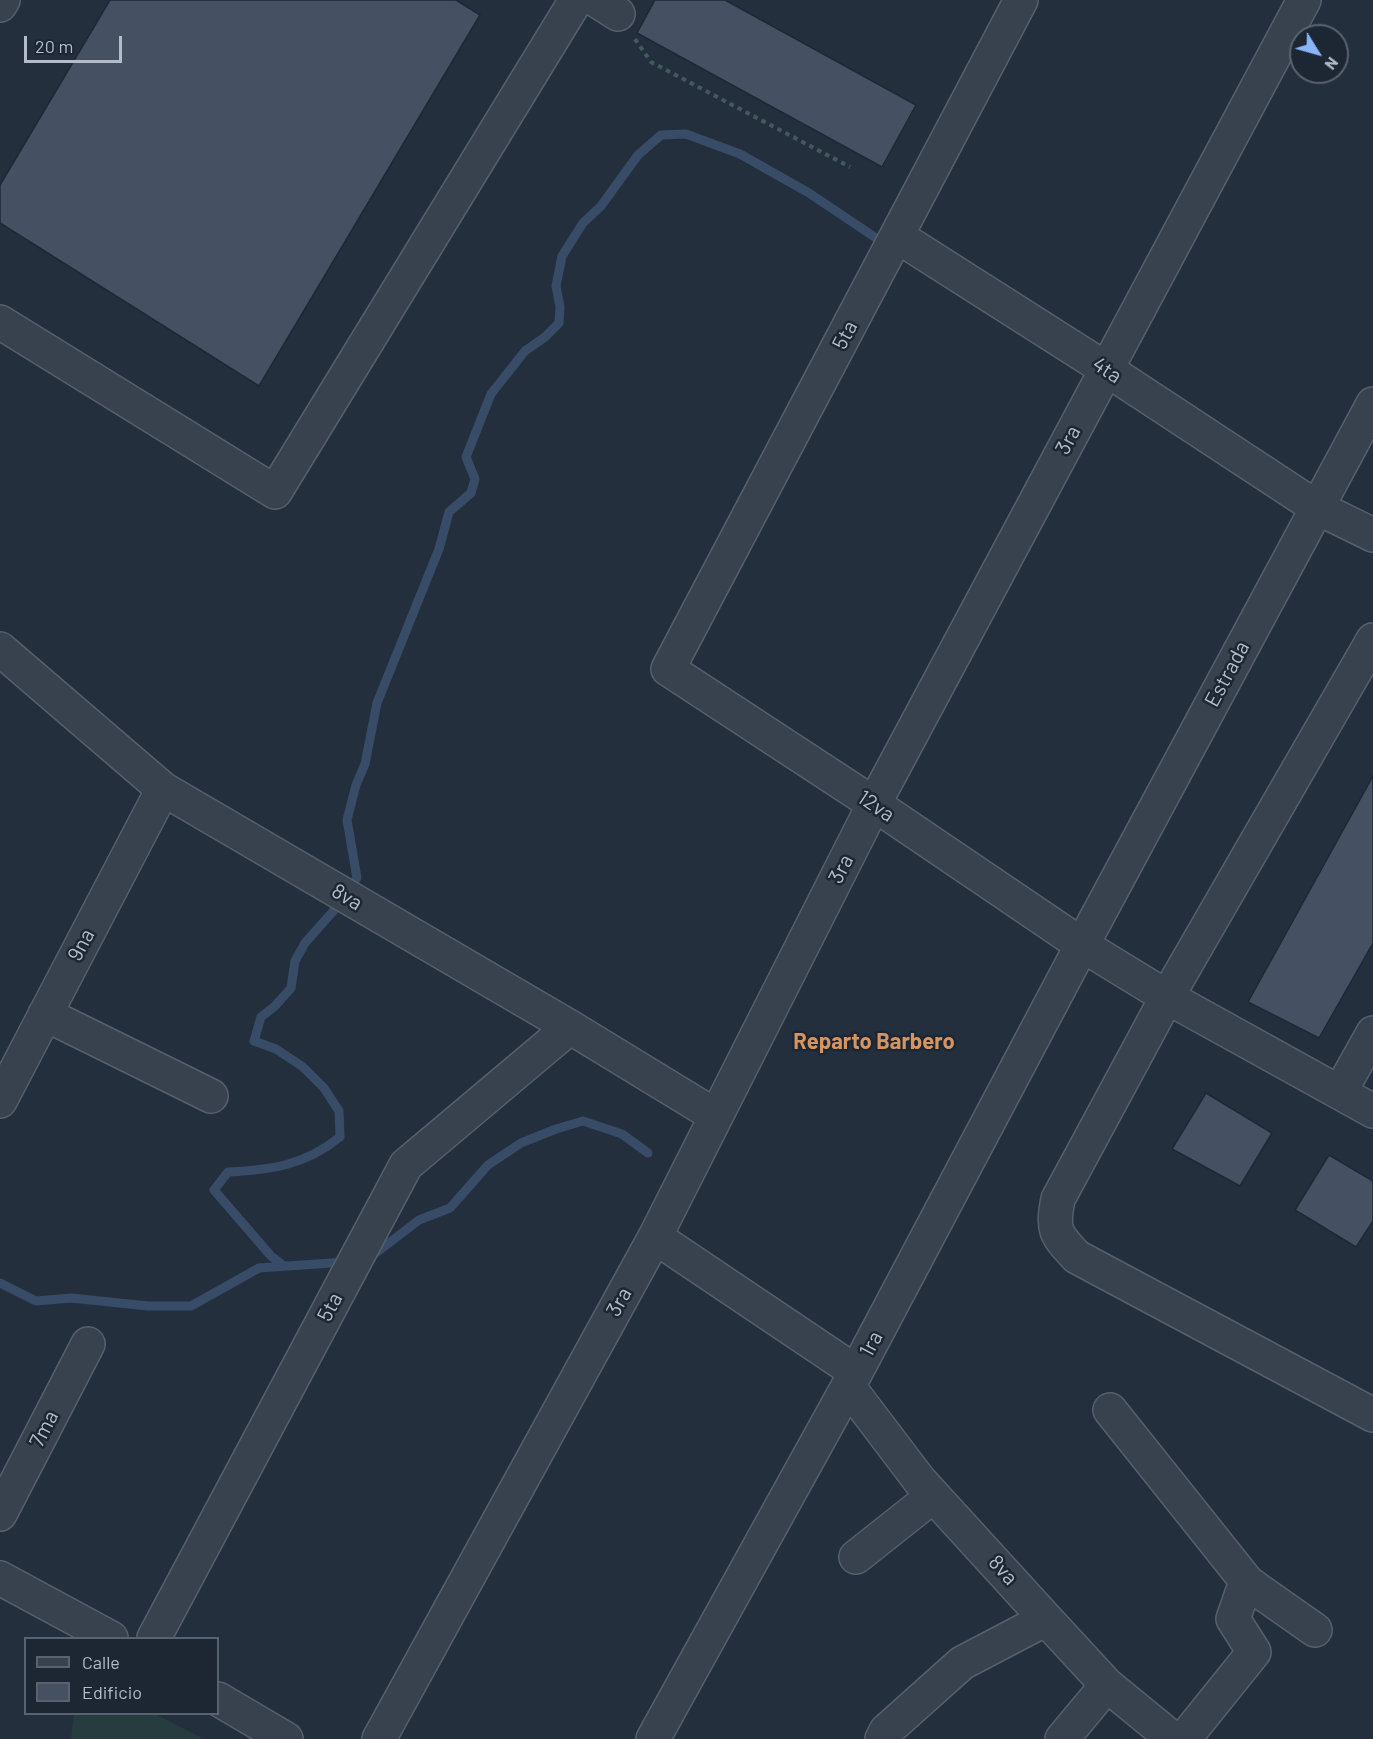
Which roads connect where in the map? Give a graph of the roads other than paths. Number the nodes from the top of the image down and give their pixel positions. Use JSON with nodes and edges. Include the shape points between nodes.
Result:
{"nodes":[{"id":1,"x":3,"y":0,"type":"edge"},
{"id":2,"x":576,"y":0,"type":"edge"},
{"id":3,"x":1021,"y":0,"type":"edge"},
{"id":4,"x":1304,"y":0,"type":"edge"},
{"id":5,"x":0,"y":5,"type":"edge"},
{"id":6,"x":897,"y":236,"type":"junction"},
{"id":7,"x":0,"y":322,"type":"edge"},
{"id":8,"x":1106,"y":369,"type":"junction"},
{"id":9,"x":1373,"y":404,"type":"edge"},
{"id":10,"x":1316,"y":507,"type":"junction"},
{"id":11,"x":1373,"y":535,"type":"edge"},
{"id":12,"x":1373,"y":640,"type":"edge"},
{"id":13,"x":0,"y":649,"type":"edge"},
{"id":14,"x":668,"y":669,"type":"joint"},
{"id":15,"x":163,"y":789,"type":"junction"},
{"id":16,"x":874,"y":804,"type":"junction"},
{"id":17,"x":1082,"y":945,"type":"junction"},
{"id":18,"x":1167,"y":998,"type":"junction"},
{"id":19,"x":45,"y":1014,"type":"junction"},
{"id":20,"x":570,"y":1027,"type":"junction"},
{"id":21,"x":1373,"y":1033,"type":"edge"},
{"id":22,"x":1340,"y":1092,"type":"junction"},
{"id":23,"x":211,"y":1096,"type":"dead end"},
{"id":24,"x":0,"y":1101,"type":"edge"},
{"id":25,"x":1373,"y":1111,"type":"edge"},
{"id":26,"x":716,"y":1116,"type":"junction"},
{"id":27,"x":655,"y":1237,"type":"junction"},
{"id":28,"x":88,"y":1344,"type":"dead end"},
{"id":29,"x":852,"y":1379,"type":"junction"},
{"id":30,"x":1110,"y":1410,"type":"dead end"},
{"id":31,"x":1373,"y":1415,"type":"edge"},
{"id":32,"x":933,"y":1496,"type":"junction"},
{"id":33,"x":0,"y":1514,"type":"edge"},
{"id":34,"x":856,"y":1557,"type":"dead end"},
{"id":35,"x":0,"y":1578,"type":"edge"},
{"id":36,"x":1253,"y":1586,"type":"junction"},
{"id":37,"x":1046,"y":1619,"type":"junction"},
{"id":38,"x":1315,"y":1630,"type":"dead end"},
{"id":39,"x":109,"y":1637,"type":"edge"},
{"id":40,"x":155,"y":1637,"type":"edge"},
{"id":41,"x":1107,"y":1685,"type":"junction"},
{"id":42,"x":219,"y":1700,"type":"edge"},
{"id":43,"x":286,"y":1739,"type":"edge"},
{"id":44,"x":379,"y":1739,"type":"edge"},
{"id":45,"x":653,"y":1739,"type":"edge"},
{"id":46,"x":882,"y":1739,"type":"edge"},
{"id":47,"x":1062,"y":1739,"type":"edge"},
{"id":48,"x":1173,"y":1739,"type":"edge"},
{"id":49,"x":1184,"y":1739,"type":"edge"}],
"edges":[{"from":1,"to":5,"type":"street"},
{"from":2,"to":7,"type":"street","via":[[275,492]]},
{"from":3,"to":6,"type":"street","name":"5ta"},
{"from":4,"to":8,"type":"street","name":"3ra"},
{"from":6,"to":8,"type":"street","name":"4ta"},
{"from":6,"to":14,"type":"street","name":"5ta"},
{"from":8,"to":10,"type":"street","name":"4ta"},
{"from":8,"to":16,"type":"street","name":"3ra"},
{"from":9,"to":10,"type":"street","name":"Estrada"},
{"from":10,"to":11,"type":"street","name":"4ta"},
{"from":10,"to":17,"type":"street","name":"Estrada"},
{"from":12,"to":18,"type":"street"},
{"from":13,"to":15,"type":"street","name":"8va"},
{"from":14,"to":16,"type":"street","name":"12va"},
{"from":15,"to":19,"type":"street","name":"9na"},
{"from":15,"to":20,"type":"street","name":"8va"},
{"from":16,"to":17,"type":"street","name":"12va"},
{"from":16,"to":26,"type":"street","name":"3ra"},
{"from":17,"to":18,"type":"street","name":"12va"},
{"from":17,"to":29,"type":"street","name":"1ra"},
{"from":18,"to":22,"type":"street","name":"12va"},
{"from":18,"to":31,"type":"street","via":[[1058,1199],[1054,1223],[1062,1242],[1077,1257]]},
{"from":19,"to":23,"type":"street"},
{"from":19,"to":24,"type":"street","name":"9na"},
{"from":20,"to":26,"type":"street","name":"8va"},
{"from":20,"to":40,"type":"street","name":"5ta","via":[[406,1165]]},
{"from":21,"to":22,"type":"street"},
{"from":22,"to":25,"type":"street","name":"12va"},
{"from":26,"to":27,"type":"street","name":"3ra"},
{"from":27,"to":29,"type":"street","name":"8va"},
{"from":27,"to":44,"type":"street","name":"3ra"},
{"from":28,"to":33,"type":"street","name":"7ma"},
{"from":29,"to":32,"type":"street","name":"8va"},
{"from":29,"to":45,"type":"street","name":"1ra"},
{"from":30,"to":36,"type":"street"},
{"from":32,"to":34,"type":"street"},
{"from":32,"to":37,"type":"street","name":"8va"},
{"from":35,"to":39,"type":"street"},
{"from":36,"to":38,"type":"street"},
{"from":36,"to":49,"type":"street","via":[[1242,1593],[1233,1619],[1254,1652]]},
{"from":37,"to":41,"type":"street","name":"8va"},
{"from":37,"to":46,"type":"street","via":[[962,1663],[886,1731]]},
{"from":41,"to":47,"type":"street"},
{"from":41,"to":48,"type":"street","name":"8va"},
{"from":42,"to":43,"type":"street"}]}
